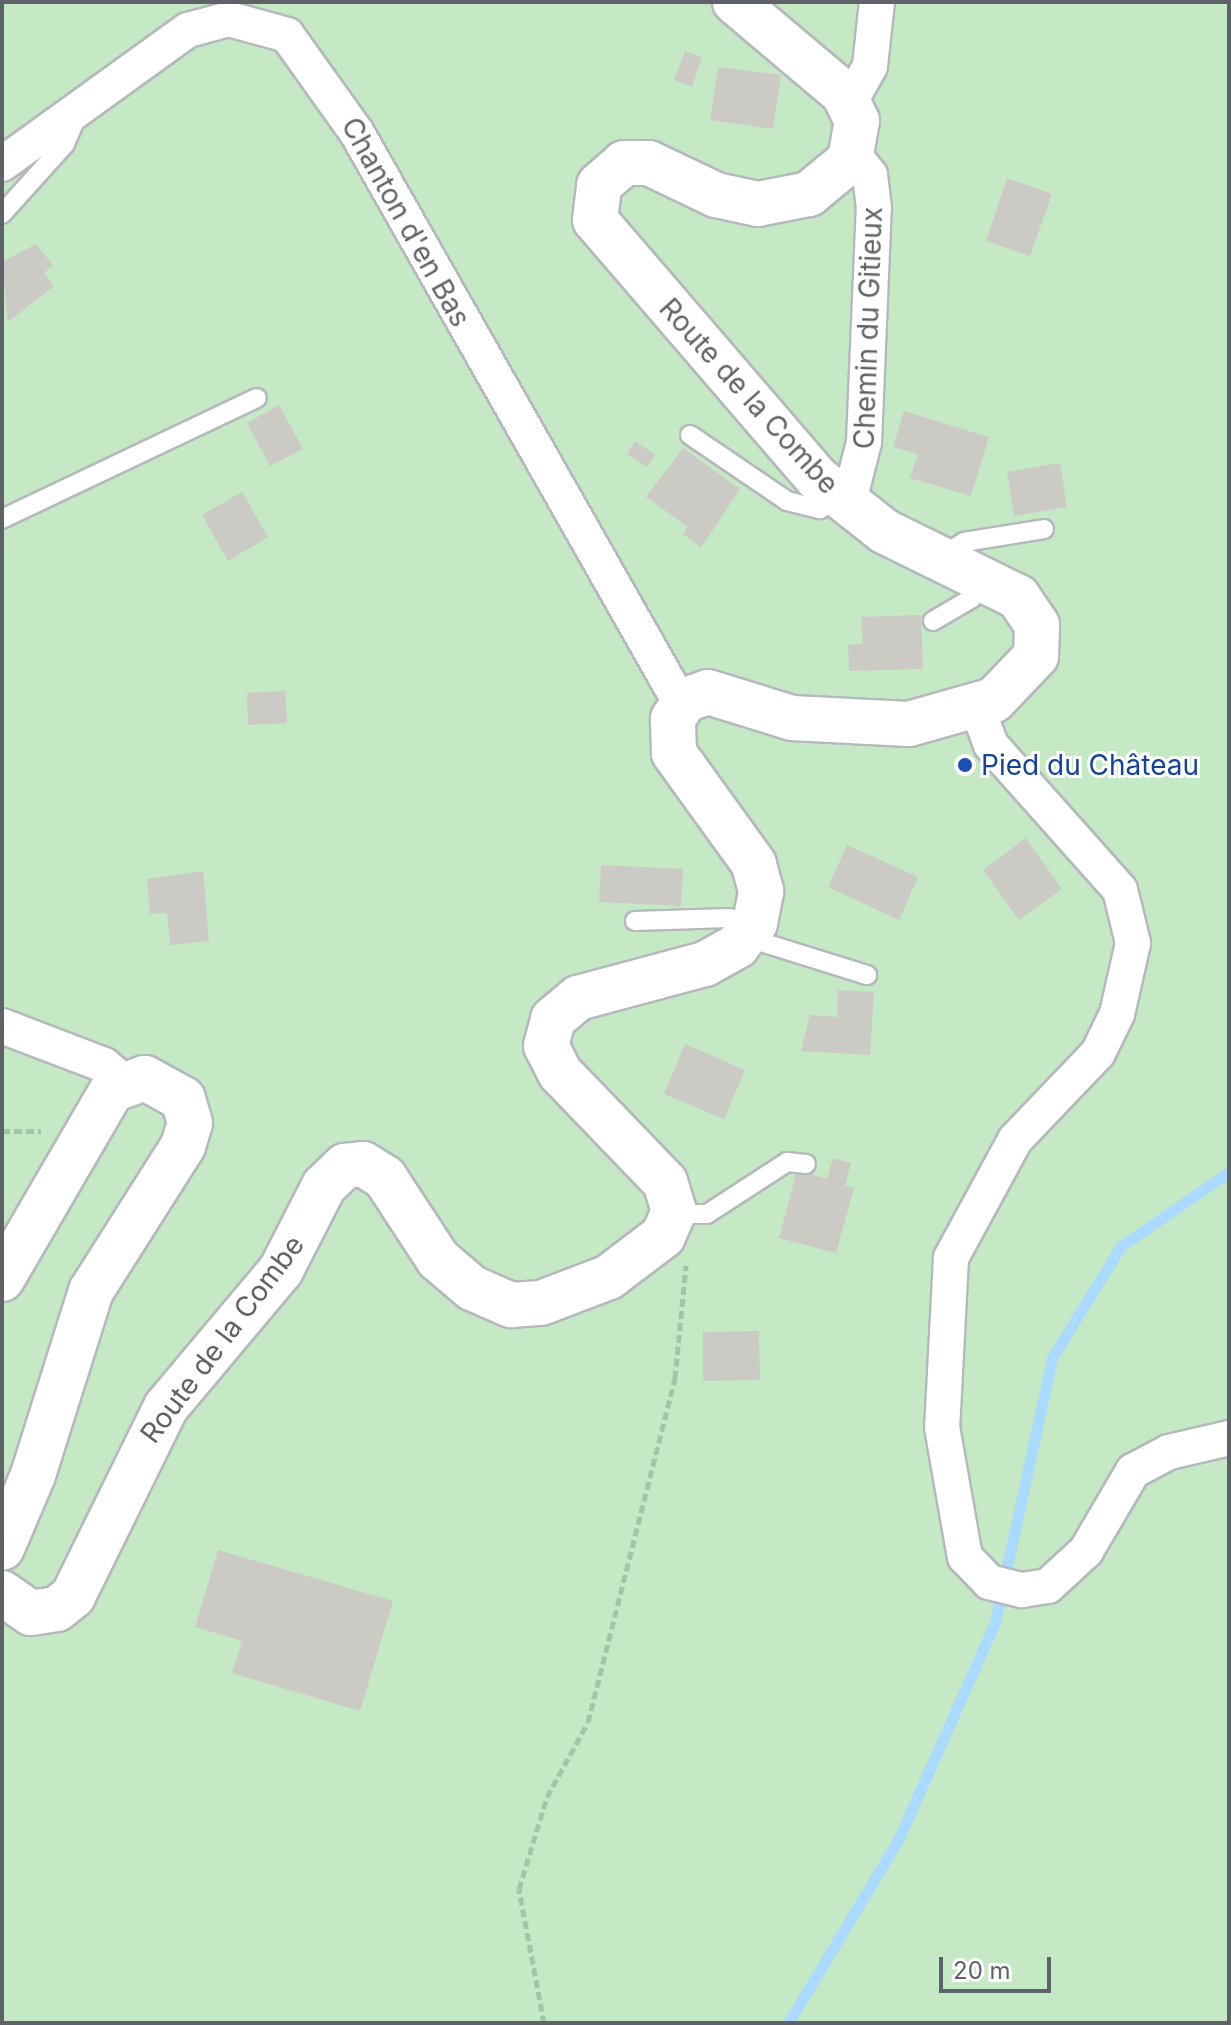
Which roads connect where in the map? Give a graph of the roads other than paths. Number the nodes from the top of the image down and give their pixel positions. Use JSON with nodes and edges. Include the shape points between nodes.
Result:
{"nodes":[{"id":1,"x":735,"y":2,"type":"edge"},
{"id":2,"x":877,"y":2,"type":"edge"},
{"id":3,"x":850,"y":102,"type":"junction"},
{"id":4,"x":77,"y":108,"type":"junction"},
{"id":5,"x":853,"y":154,"type":"junction"},
{"id":6,"x":2,"y":164,"type":"edge"},
{"id":7,"x":2,"y":214,"type":"edge"},
{"id":8,"x":257,"y":398,"type":"dead end"},
{"id":9,"x":690,"y":435,"type":"dead end"},
{"id":10,"x":843,"y":501,"type":"junction"},
{"id":11,"x":2,"y":519,"type":"edge"},
{"id":12,"x":1044,"y":529,"type":"dead end"},
{"id":13,"x":941,"y":559,"type":"junction"},
{"id":14,"x":987,"y":579,"type":"junction"},
{"id":15,"x":933,"y":621,"type":"dead end"},
{"id":16,"x":681,"y":704,"type":"junction"},
{"id":17,"x":977,"y":707,"type":"junction"},
{"id":18,"x":635,"y":921,"type":"dead end"},
{"id":19,"x":750,"y":931,"type":"junction"},
{"id":20,"x":867,"y":975,"type":"dead end"},
{"id":21,"x":2,"y":1026,"type":"edge"},
{"id":22,"x":124,"y":1082,"type":"junction"},
{"id":23,"x":806,"y":1164,"type":"dead end"},
{"id":24,"x":670,"y":1222,"type":"junction"},
{"id":25,"x":2,"y":1279,"type":"edge"},
{"id":26,"x":1229,"y":1438,"type":"edge"},
{"id":27,"x":2,"y":1548,"type":"edge"},
{"id":28,"x":2,"y":1593,"type":"edge"}],
"edges":[{"from":1,"to":3,"type":"street","via":[[822,69]]},
{"from":2,"to":3,"type":"street","via":[[870,66]]},
{"from":3,"to":5,"type":"street"},
{"from":4,"to":6,"type":"street","name":"Chanton d'en Bas"},
{"from":4,"to":7,"type":"lane","via":[[74,132]]},
{"from":4,"to":16,"type":"street","name":"Chanton d'en Bas","via":[[161,46],[209,22],[257,22],[299,47],[357,133]]},
{"from":5,"to":10,"type":"street","name":"Chemin du Gitieux","via":[[870,175],[874,208],[864,442]]},
{"from":5,"to":10,"type":"street","name":"Route de la Combe","via":[[818,189],[783,202],[731,200],[642,162],[612,171],[592,201],[606,237]]},
{"from":8,"to":11,"type":"lane"},
{"from":9,"to":10,"type":"lane","via":[[787,501],[820,509]]},
{"from":10,"to":13,"type":"street","name":"Route de la Combe"},
{"from":12,"to":13,"type":"lane","via":[[964,542]]},
{"from":13,"to":14,"type":"street","name":"Route de la Combe"},
{"from":14,"to":15,"type":"lane","via":[[972,598]]},
{"from":14,"to":17,"type":"street","name":"Route de la Combe","via":[[1026,605],[1039,635],[1022,678]]},
{"from":16,"to":17,"type":"street","name":"Route de la Combe","via":[[708,692],[792,718],[870,727]]},
{"from":16,"to":19,"type":"street","via":[[672,728],[674,753],[754,864],[761,891]]},
{"from":17,"to":26,"type":"street","via":[[996,752],[1120,890],[1133,943],[1117,1014],[1098,1053],[1015,1140],[951,1258],[942,1427],[956,1531],[972,1570],[989,1582],[1022,1590],[1048,1586],[1086,1551],[1133,1471],[1169,1452]]},
{"from":18,"to":19,"type":"lane","via":[[729,918]]},
{"from":19,"to":20,"type":"lane"},
{"from":19,"to":24,"type":"street","via":[[705,964],[578,998],[553,1019],[547,1037],[554,1065],[665,1182]]},
{"from":21,"to":22,"type":"street","via":[[104,1065]]},
{"from":22,"to":25,"type":"street","via":[[95,1109],[51,1203]]},
{"from":22,"to":27,"type":"street","via":[[149,1079],[174,1092],[187,1107],[188,1133],[91,1291],[33,1475]]},
{"from":23,"to":24,"type":"lane","via":[[787,1162],[707,1214]]},
{"from":24,"to":28,"type":"street","name":"Route de la Combe","via":[[609,1277],[541,1303],[511,1305],[447,1268],[378,1172],[345,1166],[324,1186],[281,1270],[166,1407],[73,1596],[57,1609],[31,1613]]}]}
